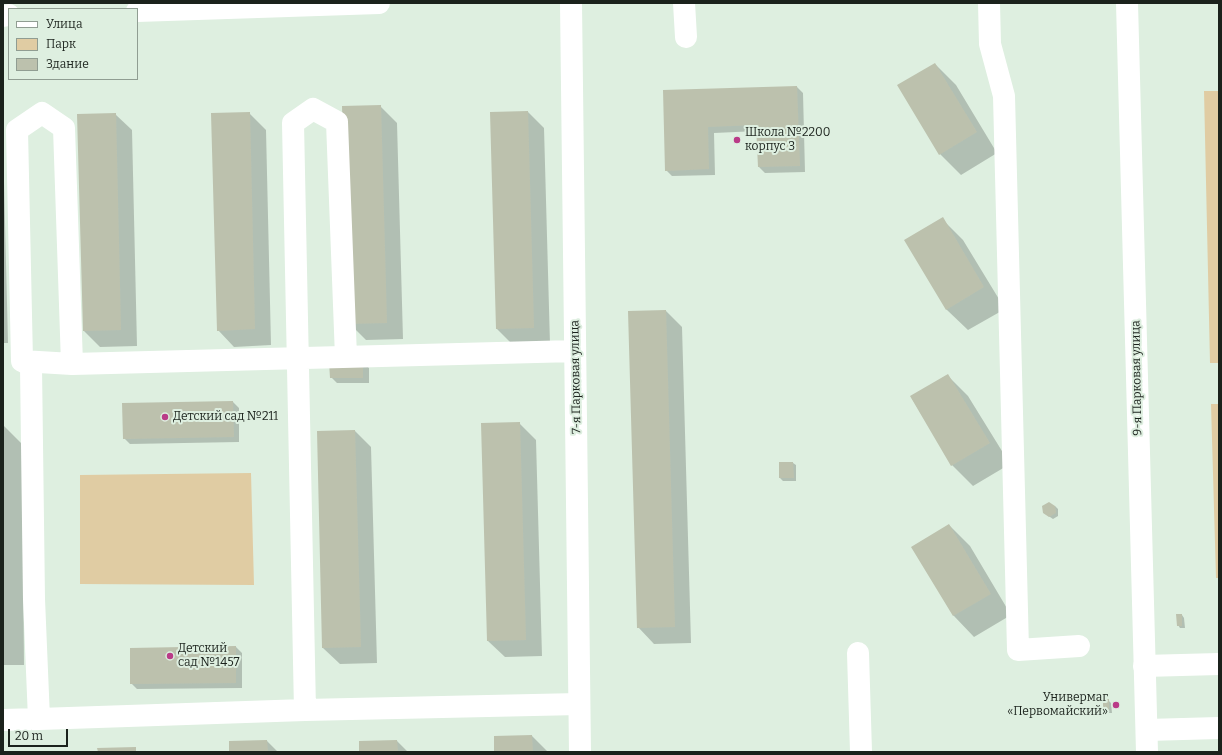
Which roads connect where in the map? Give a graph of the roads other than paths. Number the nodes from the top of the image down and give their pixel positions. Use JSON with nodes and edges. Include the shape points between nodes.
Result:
{"nodes":[{"id":1,"x":378,"y":3,"type":"edge"},
{"id":2,"x":572,"y":3,"type":"edge"},
{"id":3,"x":684,"y":3,"type":"edge"},
{"id":4,"x":989,"y":3,"type":"edge"},
{"id":5,"x":1127,"y":3,"type":"edge"},
{"id":6,"x":138,"y":11,"type":"edge"},
{"id":7,"x":686,"y":37,"type":"dead end"},
{"id":8,"x":576,"y":351,"type":"junction"},
{"id":9,"x":346,"y":357,"type":"junction"},
{"id":10,"x":298,"y":358,"type":"junction"},
{"id":11,"x":22,"y":361,"type":"junction"},
{"id":12,"x":72,"y":364,"type":"junction"},
{"id":13,"x":1079,"y":646,"type":"dead end"},
{"id":14,"x":858,"y":653,"type":"dead end"},
{"id":15,"x":1219,"y":664,"type":"edge"},
{"id":16,"x":1144,"y":666,"type":"junction"},
{"id":17,"x":579,"y":704,"type":"junction"},
{"id":18,"x":305,"y":710,"type":"junction"},
{"id":19,"x":39,"y":719,"type":"junction"},
{"id":20,"x":3,"y":720,"type":"edge"},
{"id":21,"x":1219,"y":728,"type":"edge"},
{"id":22,"x":1147,"y":730,"type":"junction"},
{"id":23,"x":580,"y":752,"type":"edge"},
{"id":24,"x":861,"y":752,"type":"edge"},
{"id":25,"x":1147,"y":752,"type":"edge"}],
"edges":[{"from":1,"to":6,"type":"street"},
{"from":2,"to":8,"type":"street","name":"7-я Парковая улица"},
{"from":3,"to":7,"type":"street"},
{"from":4,"to":13,"type":"street","via":[[990,44],[1004,96],[1018,650]]},
{"from":5,"to":16,"type":"street","name":"9-я Парковая улица"},
{"from":8,"to":9,"type":"street"},
{"from":8,"to":17,"type":"street","name":"7-я Парковая улица"},
{"from":9,"to":10,"type":"street"},
{"from":9,"to":10,"type":"street","via":[[337,122],[314,109],[292,123]]},
{"from":10,"to":12,"type":"street"},
{"from":10,"to":18,"type":"street"},
{"from":11,"to":12,"type":"street"},
{"from":11,"to":12,"type":"street","via":[[17,130],[42,113],[64,128]]},
{"from":11,"to":19,"type":"street","via":[[31,366],[34,599]]},
{"from":14,"to":24,"type":"street"},
{"from":15,"to":16,"type":"street"},
{"from":16,"to":22,"type":"street","name":"9-я Парковая улица"},
{"from":17,"to":18,"type":"street"},
{"from":17,"to":23,"type":"street","name":"7-я Парковая улица"},
{"from":18,"to":19,"type":"street"},
{"from":19,"to":20,"type":"street"},
{"from":21,"to":22,"type":"street"},
{"from":22,"to":25,"type":"street","name":"9-я Парковая улица"}]}
